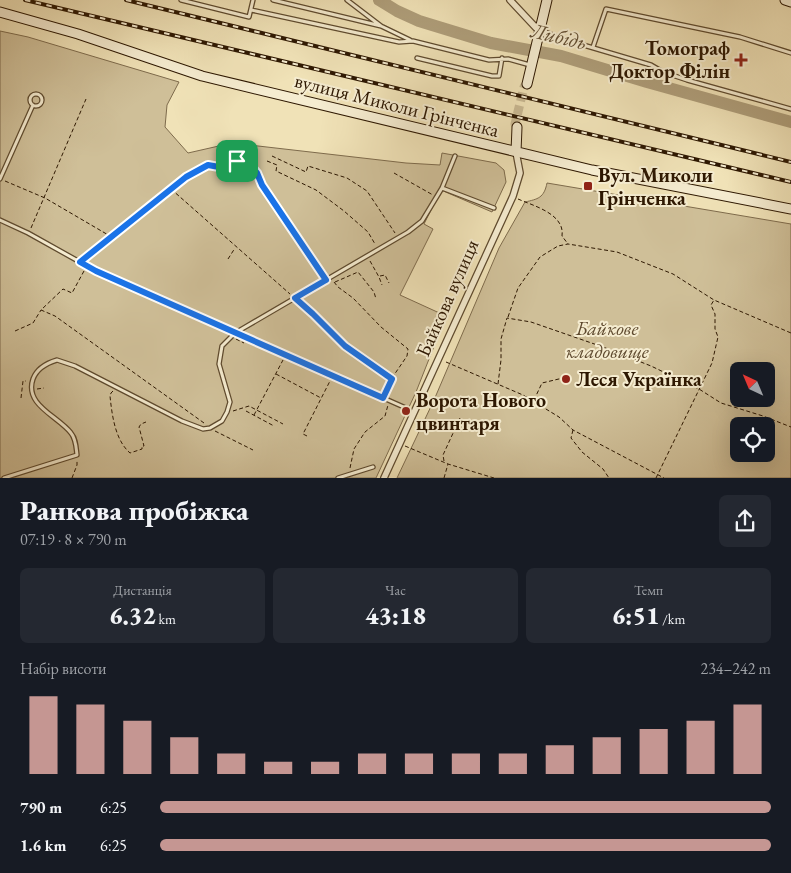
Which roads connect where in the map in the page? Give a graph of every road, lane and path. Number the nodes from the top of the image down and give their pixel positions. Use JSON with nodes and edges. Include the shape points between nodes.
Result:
{"nodes":[{"id":1,"x":181,"y":0,"type":"edge"},
{"id":2,"x":253,"y":0,"type":"edge"},
{"id":3,"x":273,"y":0,"type":"edge"},
{"id":4,"x":346,"y":0,"type":"edge"},
{"id":5,"x":510,"y":0,"type":"edge"},
{"id":6,"x":547,"y":0,"type":"edge"},
{"id":7,"x":785,"y":0,"type":"edge"},
{"id":8,"x":791,"y":2,"type":"edge"},
{"id":9,"x":251,"y":10,"type":"junction"},
{"id":10,"x":0,"y":12,"type":"edge"},
{"id":11,"x":380,"y":26,"type":"junction"},
{"id":12,"x":539,"y":34,"type":"junction"},
{"id":13,"x":413,"y":41,"type":"junction"},
{"id":14,"x":593,"y":47,"type":"junction"},
{"id":15,"x":791,"y":53,"type":"edge"},
{"id":16,"x":417,"y":58,"type":"dead end"},
{"id":17,"x":502,"y":58,"type":"junction"},
{"id":18,"x":531,"y":64,"type":"junction"},
{"id":19,"x":527,"y":84,"type":"tunnel mouth"},
{"id":20,"x":86,"y":99,"type":"dead end"},
{"id":21,"x":33,"y":105,"type":"dead end"},
{"id":22,"x":791,"y":109,"type":"edge"},
{"id":23,"x":517,"y":127,"type":"tunnel mouth"},
{"id":24,"x":516,"y":152,"type":"junction"},
{"id":25,"x":272,"y":156,"type":"dead end"},
{"id":26,"x":455,"y":156,"type":"dead end"},
{"id":27,"x":267,"y":161,"type":"dead end"},
{"id":28,"x":394,"y":173,"type":"dead end"},
{"id":29,"x":0,"y":179,"type":"edge"},
{"id":30,"x":442,"y":188,"type":"junction"},
{"id":31,"x":170,"y":189,"type":"junction"},
{"id":32,"x":429,"y":193,"type":"dead end"},
{"id":33,"x":513,"y":196,"type":"junction"},
{"id":34,"x":45,"y":198,"type":"junction"},
{"id":35,"x":494,"y":208,"type":"dead end"},
{"id":36,"x":791,"y":209,"type":"edge"},
{"id":37,"x":0,"y":220,"type":"edge"},
{"id":38,"x":28,"y":233,"type":"junction"},
{"id":39,"x":111,"y":236,"type":"junction"},
{"id":40,"x":398,"y":238,"type":"junction"},
{"id":41,"x":568,"y":244,"type":"junction"},
{"id":42,"x":235,"y":247,"type":"junction"},
{"id":43,"x":378,"y":249,"type":"junction"},
{"id":44,"x":366,"y":256,"type":"junction"},
{"id":45,"x":228,"y":259,"type":"dead end"},
{"id":46,"x":80,"y":262,"type":"junction"},
{"id":47,"x":87,"y":266,"type":"junction"},
{"id":48,"x":379,"y":277,"type":"junction"},
{"id":49,"x":326,"y":280,"type":"junction"},
{"id":50,"x":389,"y":283,"type":"dead end"},
{"id":51,"x":382,"y":285,"type":"dead end"},
{"id":52,"x":295,"y":298,"type":"junction"},
{"id":53,"x":376,"y":299,"type":"dead end"},
{"id":54,"x":714,"y":300,"type":"junction"},
{"id":55,"x":41,"y":310,"type":"junction"},
{"id":56,"x":508,"y":318,"type":"junction"},
{"id":57,"x":15,"y":331,"type":"dead end"},
{"id":58,"x":235,"y":333,"type":"junction"},
{"id":59,"x":791,"y":333,"type":"edge"},
{"id":60,"x":438,"y":359,"type":"junction"},
{"id":61,"x":283,"y":360,"type":"dead end"},
{"id":62,"x":275,"y":374,"type":"junction"},
{"id":63,"x":392,"y":379,"type":"junction"},
{"id":64,"x":566,"y":379,"type":"dead end"},
{"id":65,"x":330,"y":380,"type":"dead end"},
{"id":66,"x":23,"y":381,"type":"dead end"},
{"id":67,"x":498,"y":384,"type":"junction"},
{"id":68,"x":44,"y":388,"type":"dead end"},
{"id":69,"x":699,"y":389,"type":"junction"},
{"id":70,"x":32,"y":390,"type":"junction"},
{"id":71,"x":111,"y":393,"type":"dead end"},
{"id":72,"x":22,"y":398,"type":"dead end"},
{"id":73,"x":321,"y":398,"type":"junction"},
{"id":74,"x":383,"y":398,"type":"junction"},
{"id":75,"x":390,"y":400,"type":"junction"},
{"id":76,"x":534,"y":402,"type":"junction"},
{"id":77,"x":256,"y":410,"type":"junction"},
{"id":78,"x":246,"y":411,"type":"dead end"},
{"id":79,"x":415,"y":411,"type":"junction"},
{"id":80,"x":228,"y":412,"type":"junction"},
{"id":81,"x":254,"y":415,"type":"junction"},
{"id":82,"x":460,"y":418,"type":"dead end"},
{"id":83,"x":146,"y":422,"type":"dead end"},
{"id":84,"x":283,"y":424,"type":"dead end"},
{"id":85,"x":274,"y":426,"type":"dead end"},
{"id":86,"x":791,"y":427,"type":"edge"},
{"id":87,"x":210,"y":428,"type":"junction"},
{"id":88,"x":573,"y":430,"type":"junction"},
{"id":89,"x":307,"y":436,"type":"dead end"},
{"id":90,"x":400,"y":444,"type":"junction"},
{"id":91,"x":253,"y":450,"type":"dead end"},
{"id":92,"x":77,"y":455,"type":"junction"},
{"id":93,"x":444,"y":461,"type":"junction"},
{"id":94,"x":448,"y":464,"type":"junction"},
{"id":95,"x":373,"y":467,"type":"dead end"},
{"id":96,"x":350,"y":474,"type":"junction"},
{"id":97,"x":658,"y":474,"type":"junction"},
{"id":98,"x":4,"y":478,"type":"edge"},
{"id":99,"x":72,"y":478,"type":"edge"},
{"id":100,"x":338,"y":478,"type":"edge"},
{"id":101,"x":384,"y":478,"type":"edge"},
{"id":102,"x":444,"y":478,"type":"edge"},
{"id":103,"x":494,"y":478,"type":"edge"},
{"id":104,"x":609,"y":478,"type":"edge"},
{"id":105,"x":656,"y":478,"type":"edge"},
{"id":106,"x":664,"y":478,"type":"edge"}],
"edges":[{"from":1,"to":9,"type":"lane","via":[[249,17]]},
{"from":2,"to":9,"type":"lane"},
{"from":3,"to":11,"type":"lane"},
{"from":4,"to":11,"type":"lane"},
{"from":5,"to":12,"type":"street"},
{"from":6,"to":12,"type":"main road"},
{"from":7,"to":8,"type":"main road"},
{"from":9,"to":13,"type":"lane","via":[[399,42]]},
{"from":10,"to":24,"type":"main road","name":"вулиця Миколи Грінченка","via":[[78,34],[202,76]]},
{"from":11,"to":13,"type":"lane"},
{"from":12,"to":14,"type":"lane"},
{"from":12,"to":18,"type":"main road"},
{"from":13,"to":17,"type":"lane","via":[[489,60]]},
{"from":14,"to":15,"type":"lane","via":[[606,10],[740,37]]},
{"from":14,"to":22,"type":"lane","via":[[688,80]]},
{"from":16,"to":17,"type":"lane","via":[[492,76],[499,76]]},
{"from":17,"to":18,"type":"lane"},
{"from":18,"to":19,"type":"main road"},
{"from":20,"to":34,"type":"path"},
{"from":21,"to":29,"type":"lane"},
{"from":23,"to":24,"type":"main road","name":"Байкова вулиця"},
{"from":24,"to":33,"type":"street","name":"Байкова вулиця","via":[[520,173]]},
{"from":24,"to":36,"type":"main road","name":"вулиця Миколи Грінченка","via":[[632,179]]},
{"from":25,"to":40,"type":"path","via":[[306,172],[308,166],[347,178],[367,191]]},
{"from":26,"to":30,"type":"lane"},
{"from":27,"to":43,"type":"path","via":[[277,165],[276,171],[316,190],[358,221]]},
{"from":28,"to":32,"type":"path"},
{"from":29,"to":34,"type":"path"},
{"from":30,"to":35,"type":"lane"},
{"from":30,"to":40,"type":"lane","via":[[422,221]]},
{"from":31,"to":39,"type":"path"},
{"from":31,"to":42,"type":"path"},
{"from":31,"to":49,"type":"path","via":[[208,165],[219,167],[246,160]]},
{"from":33,"to":41,"type":"path","via":[[554,215]]},
{"from":33,"to":60,"type":"street","name":"Байкова вулиця"},
{"from":34,"to":38,"type":"path"},
{"from":34,"to":39,"type":"path"},
{"from":37,"to":38,"type":"lane"},
{"from":38,"to":46,"type":"lane"},
{"from":39,"to":46,"type":"path"},
{"from":40,"to":43,"type":"lane"},
{"from":41,"to":54,"type":"path","via":[[617,252],[673,274]]},
{"from":41,"to":56,"type":"path","via":[[540,257],[518,288]]},
{"from":42,"to":45,"type":"path"},
{"from":42,"to":52,"type":"path"},
{"from":43,"to":44,"type":"lane"},
{"from":44,"to":48,"type":"path"},
{"from":44,"to":49,"type":"lane"},
{"from":46,"to":47,"type":"lane"},
{"from":47,"to":55,"type":"path","via":[[72,293],[64,289]]},
{"from":47,"to":58,"type":"lane"},
{"from":48,"to":50,"type":"path","via":[[385,275]]},
{"from":48,"to":51,"type":"path"},
{"from":49,"to":52,"type":"lane"},
{"from":52,"to":58,"type":"lane"},
{"from":52,"to":63,"type":"path","via":[[345,346]]},
{"from":53,"to":63,"type":"path","via":[[358,272],[334,282],[408,349]]},
{"from":54,"to":59,"type":"path"},
{"from":54,"to":69,"type":"path","via":[[711,305],[718,337],[712,362]]},
{"from":55,"to":57,"type":"path","via":[[33,323]]},
{"from":55,"to":87,"type":"path","via":[[55,316]]},
{"from":56,"to":67,"type":"path","via":[[501,338]]},
{"from":56,"to":69,"type":"path","via":[[531,322],[595,344]]},
{"from":58,"to":74,"type":"lane"},
{"from":58,"to":80,"type":"lane","via":[[222,346],[219,364],[230,402]]},
{"from":60,"to":67,"type":"path"},
{"from":60,"to":79,"type":"street","name":"Байкова вулиця"},
{"from":61,"to":62,"type":"path"},
{"from":62,"to":73,"type":"path"},
{"from":62,"to":77,"type":"path"},
{"from":63,"to":74,"type":"lane"},
{"from":64,"to":76,"type":"path","via":[[542,383]]},
{"from":65,"to":73,"type":"path"},
{"from":66,"to":72,"type":"path"},
{"from":67,"to":76,"type":"path"},
{"from":68,"to":70,"type":"path"},
{"from":69,"to":86,"type":"path","via":[[721,403]]},
{"from":69,"to":97,"type":"path"},
{"from":70,"to":87,"type":"lane","via":[[34,375],[40,368],[57,360],[75,366],[182,421]]},
{"from":70,"to":92,"type":"lane","via":[[40,405],[71,433]]},
{"from":71,"to":83,"type":"path","via":[[115,426],[124,448],[130,453],[144,446],[139,427]]},
{"from":73,"to":89,"type":"path","via":[[304,434]]},
{"from":74,"to":75,"type":"lane"},
{"from":75,"to":79,"type":"lane"},
{"from":75,"to":96,"type":"path","via":[[385,416],[365,432],[354,449]]},
{"from":76,"to":88,"type":"path"},
{"from":77,"to":80,"type":"path","via":[[249,406]]},
{"from":77,"to":81,"type":"path"},
{"from":77,"to":84,"type":"path"},
{"from":78,"to":81,"type":"path"},
{"from":79,"to":90,"type":"street","name":"Байкова вулиця"},
{"from":80,"to":87,"type":"lane","via":[[222,421]]},
{"from":81,"to":85,"type":"path"},
{"from":82,"to":93,"type":"path"},
{"from":87,"to":91,"type":"path"},
{"from":88,"to":97,"type":"path"},
{"from":88,"to":104,"type":"path","via":[[571,438]]},
{"from":90,"to":93,"type":"path"},
{"from":90,"to":101,"type":"street","name":"Байкова вулиця"},
{"from":92,"to":98,"type":"lane"},
{"from":92,"to":99,"type":"path"},
{"from":93,"to":94,"type":"path"},
{"from":94,"to":102,"type":"path"},
{"from":94,"to":103,"type":"path"},
{"from":95,"to":96,"type":"lane"},
{"from":96,"to":100,"type":"lane"},
{"from":97,"to":105,"type":"path"},
{"from":97,"to":106,"type":"path"}]}
